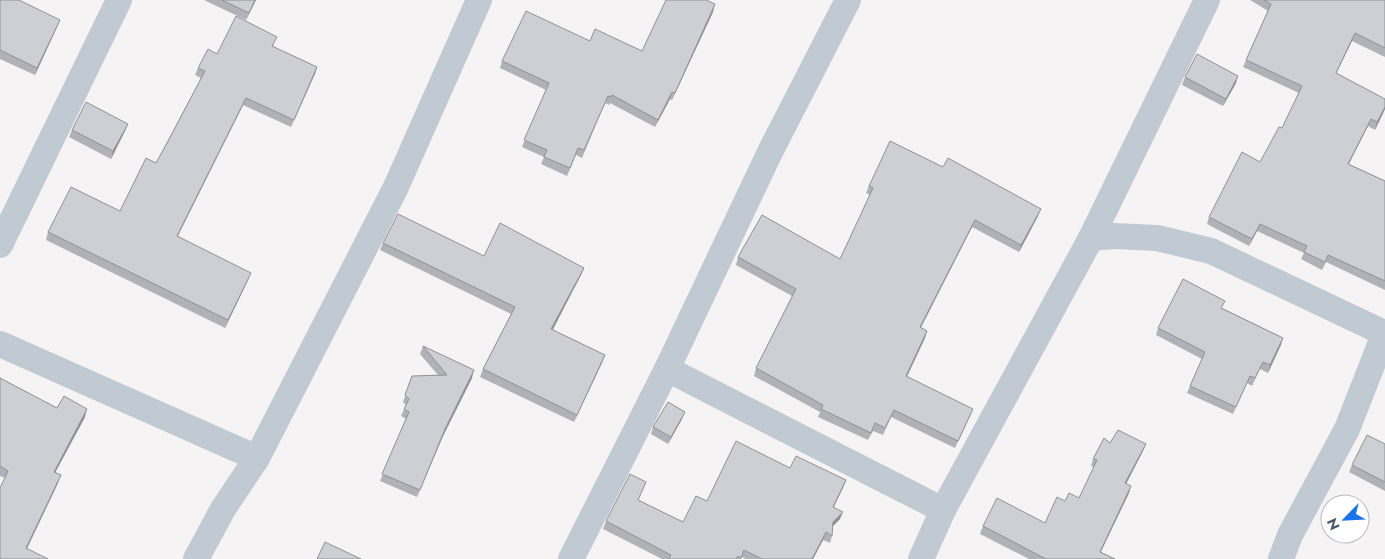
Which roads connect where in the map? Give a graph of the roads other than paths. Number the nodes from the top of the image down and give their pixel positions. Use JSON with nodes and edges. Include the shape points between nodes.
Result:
{"nodes":[{"id":1,"x":119,"y":0,"type":"edge"},
{"id":2,"x":479,"y":0,"type":"edge"},
{"id":3,"x":848,"y":0,"type":"edge"},
{"id":4,"x":1207,"y":0,"type":"edge"},
{"id":5,"x":1091,"y":238,"type":"junction"},
{"id":6,"x":0,"y":244,"type":"edge"},
{"id":7,"x":1385,"y":332,"type":"edge"},
{"id":8,"x":0,"y":344,"type":"edge"},
{"id":9,"x":667,"y":369,"type":"junction"},
{"id":10,"x":257,"y":458,"type":"junction"},
{"id":11,"x":943,"y":510,"type":"junction"},
{"id":12,"x":196,"y":559,"type":"edge"},
{"id":13,"x":571,"y":559,"type":"edge"},
{"id":14,"x":921,"y":559,"type":"edge"},
{"id":15,"x":1281,"y":559,"type":"edge"}],
"edges":[{"from":1,"to":6,"type":"street"},
{"from":2,"to":10,"type":"street","via":[[396,187]]},
{"from":3,"to":9,"type":"street","via":[[770,152]]},
{"from":4,"to":5,"type":"street"},
{"from":5,"to":7,"type":"street","via":[[1157,238],[1212,251]]},
{"from":5,"to":11,"type":"street"},
{"from":7,"to":15,"type":"street","via":[[1347,428],[1290,535]]},
{"from":8,"to":10,"type":"street"},
{"from":9,"to":11,"type":"street"},
{"from":9,"to":13,"type":"street"},
{"from":10,"to":12,"type":"street","via":[[223,509]]},
{"from":11,"to":14,"type":"street"}]}
